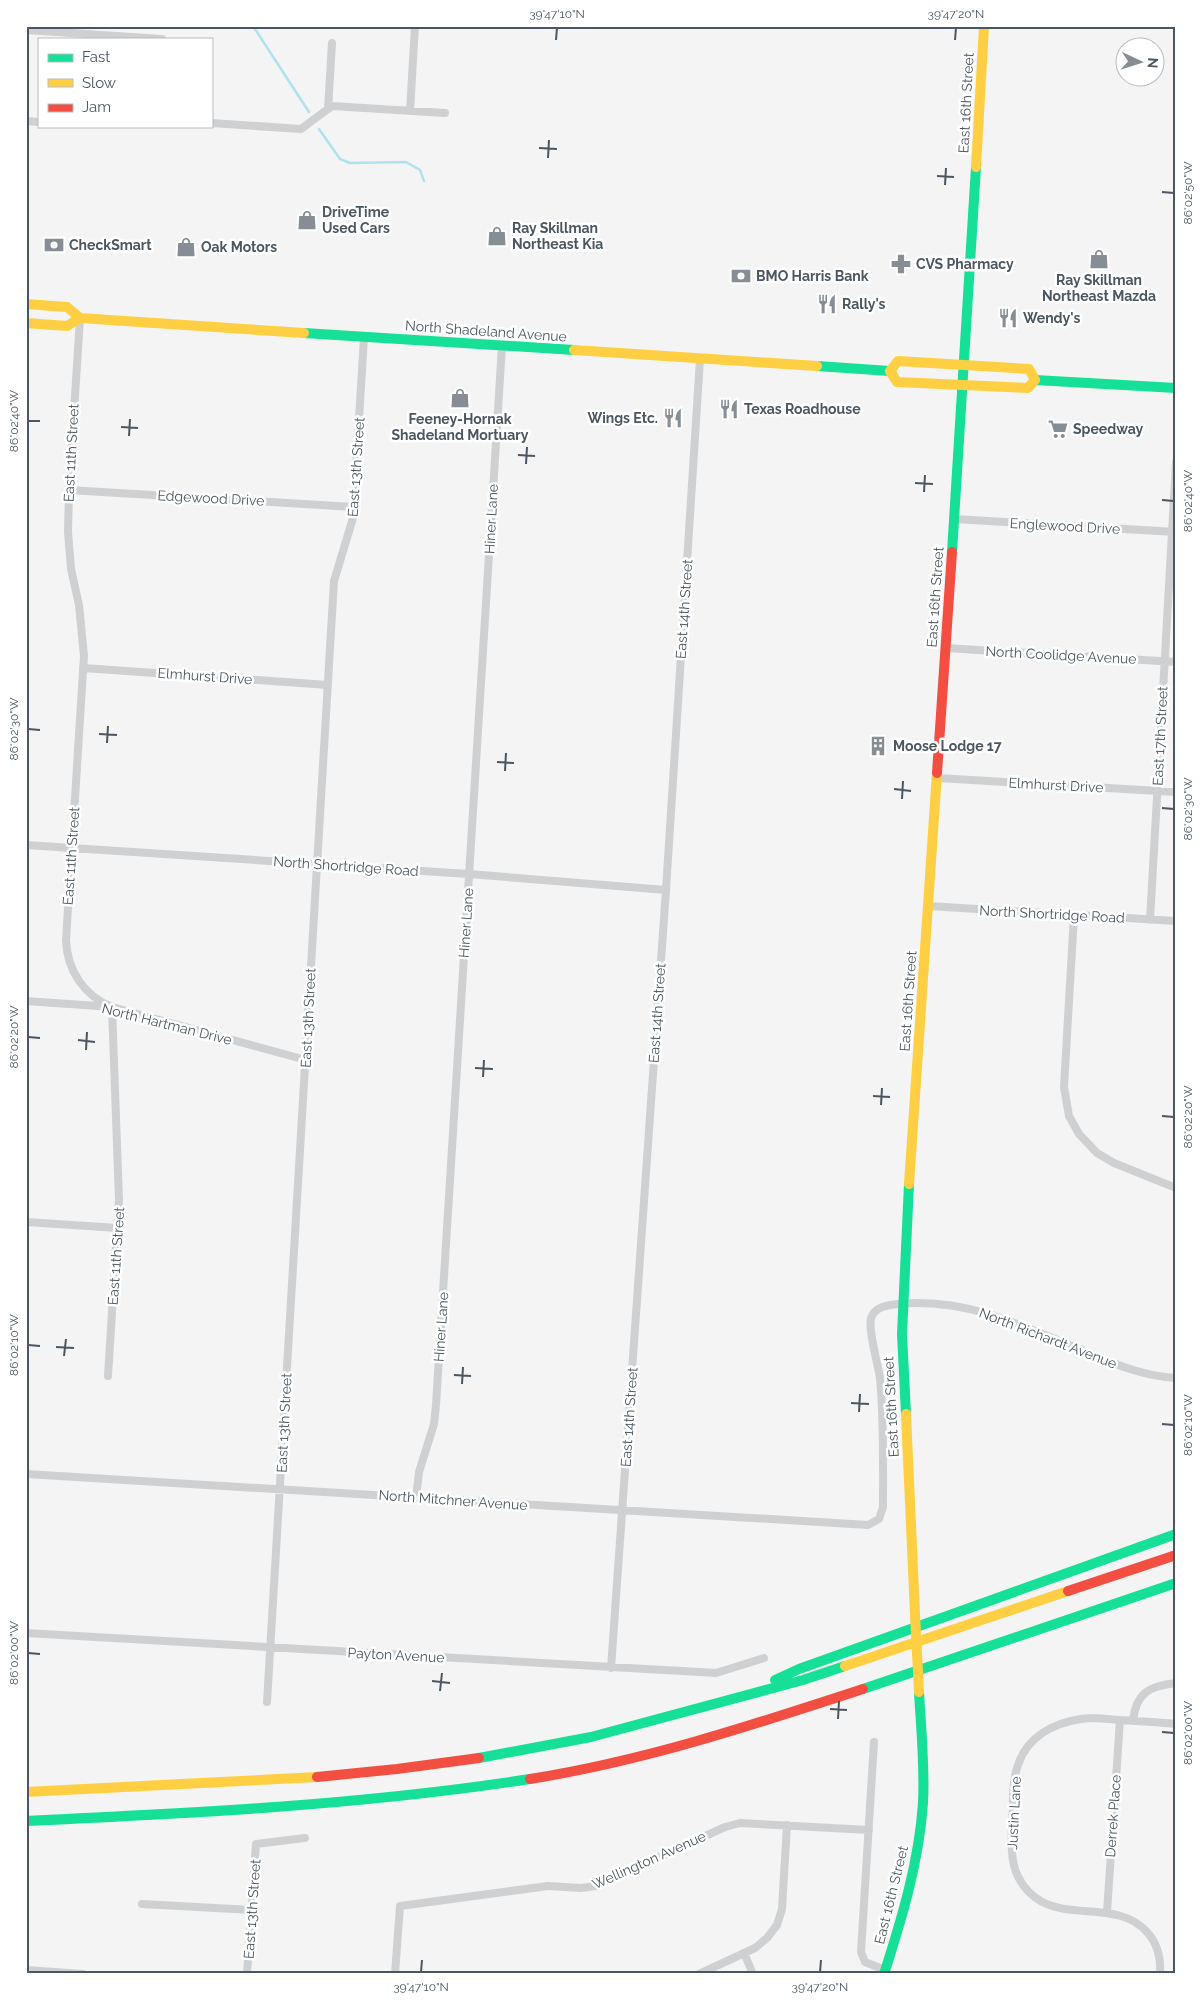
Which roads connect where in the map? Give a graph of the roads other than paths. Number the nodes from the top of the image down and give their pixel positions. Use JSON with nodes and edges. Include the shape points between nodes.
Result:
{"nodes":[{"id":1,"x":415,"y":26,"type":"edge"},
{"id":2,"x":984,"y":26,"type":"edge"},
{"id":3,"x":26,"y":30,"type":"edge"},
{"id":4,"x":151,"y":38,"type":"edge"},
{"id":5,"x":332,"y":43,"type":"dead end"},
{"id":6,"x":328,"y":109,"type":"junction"},
{"id":7,"x":410,"y":111,"type":"junction"},
{"id":8,"x":445,"y":113,"type":"dead end"},
{"id":9,"x":212,"y":123,"type":"edge"},
{"id":10,"x":26,"y":304,"type":"edge"},
{"id":11,"x":80,"y":318,"type":"junction"},
{"id":12,"x":26,"y":323,"type":"edge"},
{"id":13,"x":364,"y":337,"type":"junction"},
{"id":14,"x":502,"y":346,"type":"junction"},
{"id":15,"x":700,"y":359,"type":"junction"},
{"id":16,"x":964,"y":365,"type":"junction"},
{"id":17,"x":890,"y":371,"type":"junction"},
{"id":18,"x":1035,"y":380,"type":"junction"},
{"id":19,"x":963,"y":386,"type":"junction"},
{"id":20,"x":1176,"y":388,"type":"edge"},
{"id":21,"x":1176,"y":462,"type":"edge"},
{"id":22,"x":68,"y":490,"type":"junction"},
{"id":23,"x":354,"y":507,"type":"junction"},
{"id":24,"x":954,"y":520,"type":"junction"},
{"id":25,"x":1174,"y":532,"type":"edge"},
{"id":26,"x":946,"y":648,"type":"junction"},
{"id":27,"x":1164,"y":661,"type":"junction"},
{"id":28,"x":1176,"y":662,"type":"edge"},
{"id":29,"x":83,"y":668,"type":"junction"},
{"id":30,"x":328,"y":685,"type":"junction"},
{"id":31,"x":936,"y":778,"type":"junction"},
{"id":32,"x":1157,"y":791,"type":"junction"},
{"id":33,"x":1176,"y":792,"type":"edge"},
{"id":34,"x":26,"y":845,"type":"edge"},
{"id":35,"x":72,"y":848,"type":"junction"},
{"id":36,"x":318,"y":864,"type":"junction"},
{"id":37,"x":469,"y":874,"type":"junction"},
{"id":38,"x":666,"y":890,"type":"junction"},
{"id":39,"x":928,"y":906,"type":"junction"},
{"id":40,"x":1074,"y":915,"type":"junction"},
{"id":41,"x":1150,"y":920,"type":"junction"},
{"id":42,"x":1176,"y":921,"type":"edge"},
{"id":43,"x":26,"y":1001,"type":"edge"},
{"id":44,"x":112,"y":1007,"type":"junction"},
{"id":45,"x":306,"y":1060,"type":"junction"},
{"id":46,"x":1176,"y":1188,"type":"edge"},
{"id":47,"x":26,"y":1222,"type":"edge"},
{"id":48,"x":118,"y":1228,"type":"junction"},
{"id":49,"x":902,"y":1304,"type":"junction"},
{"id":50,"x":108,"y":1376,"type":"dead end"},
{"id":51,"x":1176,"y":1378,"type":"edge"},
{"id":52,"x":26,"y":1474,"type":"edge"},
{"id":53,"x":280,"y":1490,"type":"junction"},
{"id":54,"x":416,"y":1498,"type":"junction"},
{"id":55,"x":623,"y":1511,"type":"junction"},
{"id":56,"x":879,"y":1519,"type":"joint"},
{"id":57,"x":1176,"y":1534,"type":"edge"},
{"id":58,"x":1176,"y":1554,"type":"edge"},
{"id":59,"x":1176,"y":1583,"type":"edge"},
{"id":60,"x":26,"y":1633,"type":"edge"},
{"id":61,"x":271,"y":1648,"type":"junction"},
{"id":62,"x":764,"y":1658,"type":"dead end"},
{"id":63,"x":611,"y":1668,"type":"junction"},
{"id":64,"x":1176,"y":1683,"type":"edge"},
{"id":65,"x":751,"y":1692,"type":"junction"},
{"id":66,"x":267,"y":1702,"type":"dead end"},
{"id":67,"x":1120,"y":1720,"type":"junction"},
{"id":68,"x":1133,"y":1721,"type":"junction"},
{"id":69,"x":1176,"y":1724,"type":"edge"},
{"id":70,"x":874,"y":1742,"type":"dead end"},
{"id":71,"x":26,"y":1792,"type":"edge"},
{"id":72,"x":26,"y":1821,"type":"edge"},
{"id":73,"x":787,"y":1825,"type":"junction"},
{"id":74,"x":869,"y":1830,"type":"junction"},
{"id":75,"x":305,"y":1838,"type":"dead end"},
{"id":76,"x":142,"y":1904,"type":"dead end"},
{"id":77,"x":252,"y":1910,"type":"junction"},
{"id":78,"x":1107,"y":1912,"type":"junction"},
{"id":79,"x":744,"y":1953,"type":"junction"},
{"id":80,"x":26,"y":1970,"type":"edge"},
{"id":81,"x":884,"y":1972,"type":"edge"},
{"id":82,"x":83,"y":1974,"type":"edge"},
{"id":83,"x":248,"y":1974,"type":"edge"},
{"id":84,"x":395,"y":1974,"type":"edge"},
{"id":85,"x":699,"y":1974,"type":"edge"},
{"id":86,"x":754,"y":1974,"type":"edge"},
{"id":87,"x":1160,"y":1974,"type":"edge"}],
"edges":[{"from":1,"to":7,"type":"street"},
{"from":2,"to":16,"type":"main road","name":"East 16th Street"},
{"from":3,"to":4,"type":"street"},
{"from":5,"to":6,"type":"street"},
{"from":6,"to":7,"type":"street","via":[[332,106]]},
{"from":6,"to":9,"type":"street","via":[[301,129]]},
{"from":7,"to":8,"type":"street"},
{"from":10,"to":11,"type":"main road","name":"North Shadeland Avenue","via":[[67,307]]},
{"from":11,"to":12,"type":"main road","name":"North Shadeland Avenue","via":[[67,326]]},
{"from":11,"to":13,"type":"main road","name":"North Shadeland Avenue"},
{"from":11,"to":22,"type":"street","name":"East 11th Street"},
{"from":13,"to":14,"type":"main road","name":"North Shadeland Avenue"},
{"from":13,"to":23,"type":"street","name":"East 13th Street"},
{"from":14,"to":15,"type":"main road","name":"North Shadeland Avenue"},
{"from":14,"to":37,"type":"street","name":"Hiner Lane"},
{"from":15,"to":17,"type":"main road","name":"North Shadeland Avenue"},
{"from":15,"to":38,"type":"street","name":"East 14th Street"},
{"from":16,"to":17,"type":"main road","name":"North Shadeland Avenue","via":[[898,361]]},
{"from":16,"to":18,"type":"main road","name":"North Shadeland Avenue","via":[[1029,369]]},
{"from":16,"to":19,"type":"main road","name":"East 16th Street"},
{"from":17,"to":19,"type":"main road","name":"North Shadeland Avenue","via":[[897,382]]},
{"from":18,"to":19,"type":"main road","name":"North Shadeland Avenue","via":[[1028,388]]},
{"from":18,"to":20,"type":"main road","name":"North Shadeland Avenue"},
{"from":19,"to":24,"type":"main road","name":"East 16th Street"},
{"from":21,"to":25,"type":"street","name":"East 17th Street"},
{"from":22,"to":23,"type":"street","name":"Edgewood Drive"},
{"from":22,"to":29,"type":"street","name":"East 11th Street","via":[[71,568],[83,641]]},
{"from":23,"to":30,"type":"street","name":"East 13th Street","via":[[334,581]]},
{"from":24,"to":25,"type":"street","name":"Englewood Drive"},
{"from":24,"to":26,"type":"main road","name":"East 16th Street"},
{"from":25,"to":27,"type":"street","name":"East 17th Street"},
{"from":26,"to":27,"type":"street","name":"North Coolidge Avenue"},
{"from":26,"to":31,"type":"main road","name":"East 16th Street"},
{"from":27,"to":28,"type":"street","name":"North Coolidge Avenue"},
{"from":27,"to":32,"type":"street","name":"East 17th Street"},
{"from":29,"to":30,"type":"street","name":"Elmhurst Drive"},
{"from":29,"to":35,"type":"street","name":"East 11th Street"},
{"from":30,"to":36,"type":"street","name":"East 13th Street"},
{"from":31,"to":32,"type":"street","name":"Elmhurst Drive"},
{"from":31,"to":39,"type":"main road","name":"East 16th Street"},
{"from":32,"to":33,"type":"street","name":"Elmhurst Drive"},
{"from":32,"to":41,"type":"street","name":"East 17th Street"},
{"from":34,"to":35,"type":"street","name":"North Shortridge Road"},
{"from":35,"to":36,"type":"street","name":"North Shortridge Road"},
{"from":35,"to":44,"type":"street","name":"East 11th Street","via":[[66,940],[68,957],[81,984]]},
{"from":36,"to":37,"type":"street","name":"North Shortridge Road"},
{"from":36,"to":45,"type":"street","name":"East 13th Street"},
{"from":37,"to":38,"type":"street","name":"North Shortridge Road"},
{"from":37,"to":54,"type":"street","name":"Hiner Lane","via":[[435,1420],[419,1472]]},
{"from":38,"to":55,"type":"street","name":"East 14th Street"},
{"from":39,"to":40,"type":"street","name":"North Shortridge Road"},
{"from":39,"to":49,"type":"main road","name":"East 16th Street"},
{"from":40,"to":41,"type":"street","name":"North Shortridge Road"},
{"from":40,"to":46,"type":"street","via":[[1064,1087],[1070,1116],[1082,1138],[1097,1153]]},
{"from":41,"to":42,"type":"street","name":"North Shortridge Road"},
{"from":43,"to":44,"type":"street","name":"North Hartman Drive"},
{"from":44,"to":45,"type":"street","name":"North Hartman Drive"},
{"from":44,"to":48,"type":"street","name":"East 11th Street","via":[[120,1200]]},
{"from":45,"to":53,"type":"street","name":"East 13th Street"},
{"from":47,"to":48,"type":"street"},
{"from":48,"to":50,"type":"street","name":"East 11th Street"},
{"from":49,"to":51,"type":"street","name":"North Richardt Avenue","via":[[942,1305],[987,1313],[1125,1367]]},
{"from":49,"to":56,"type":"street","name":"North Richardt Avenue","via":[[879,1309],[873,1314],[870,1324],[882,1406],[883,1507]]},
{"from":49,"to":81,"type":"main road","name":"East 16th Street","bridge":true,"via":[[923,1778],[919,1844],[904,1911]]},
{"from":52,"to":53,"type":"street","name":"North Mitchner Avenue"},
{"from":53,"to":54,"type":"street","name":"North Mitchner Avenue"},
{"from":53,"to":61,"type":"street","name":"East 13th Street"},
{"from":54,"to":55,"type":"street","name":"North Mitchner Avenue"},
{"from":55,"to":56,"type":"street","name":"North Mitchner Avenue","via":[[865,1525]]},
{"from":55,"to":63,"type":"street","name":"East 14th Street"},
{"from":57,"to":65,"type":"main road","via":[[799,1669]]},
{"from":58,"to":65,"type":"main road","via":[[803,1680]]},
{"from":59,"to":72,"type":"main road","via":[[769,1720],[596,1767],[473,1789],[348,1804]]},
{"from":60,"to":61,"type":"street","name":"Payton Avenue"},
{"from":61,"to":63,"type":"street","name":"Payton Avenue"},
{"from":61,"to":66,"type":"street","name":"East 13th Street"},
{"from":62,"to":63,"type":"street","name":"Payton Avenue","via":[[716,1673]]},
{"from":64,"to":68,"type":"street","via":[[1158,1686],[1141,1694]]},
{"from":65,"to":71,"type":"main road","via":[[554,1745],[443,1764],[314,1777]]},
{"from":67,"to":68,"type":"street","name":"Justin Lane"},
{"from":67,"to":78,"type":"street","name":"Derrek Place"},
{"from":67,"to":78,"type":"street","name":"Justin Lane","via":[[1083,1718],[1047,1730],[1023,1752],[1015,1779],[1011,1855],[1020,1882],[1030,1894],[1051,1906]]},
{"from":68,"to":69,"type":"street","name":"Justin Lane"},
{"from":70,"to":74,"type":"street"},
{"from":73,"to":74,"type":"street","name":"Wellington Avenue"},
{"from":73,"to":79,"type":"street","via":[[780,1917],[764,1941]]},
{"from":73,"to":84,"type":"street","name":"Wellington Avenue","via":[[749,1822],[730,1825],[602,1885],[548,1886],[400,1906]]},
{"from":74,"to":81,"type":"street","via":[[861,1952],[865,1962]]},
{"from":75,"to":77,"type":"street","name":"East 13th Street","via":[[256,1844]]},
{"from":76,"to":77,"type":"street"},
{"from":77,"to":83,"type":"street","name":"East 13th Street"},
{"from":78,"to":87,"type":"street","name":"Justin Lane","via":[[1134,1921],[1150,1935],[1159,1952]]},
{"from":79,"to":85,"type":"street"},
{"from":79,"to":86,"type":"street"},
{"from":80,"to":82,"type":"street"}]}
